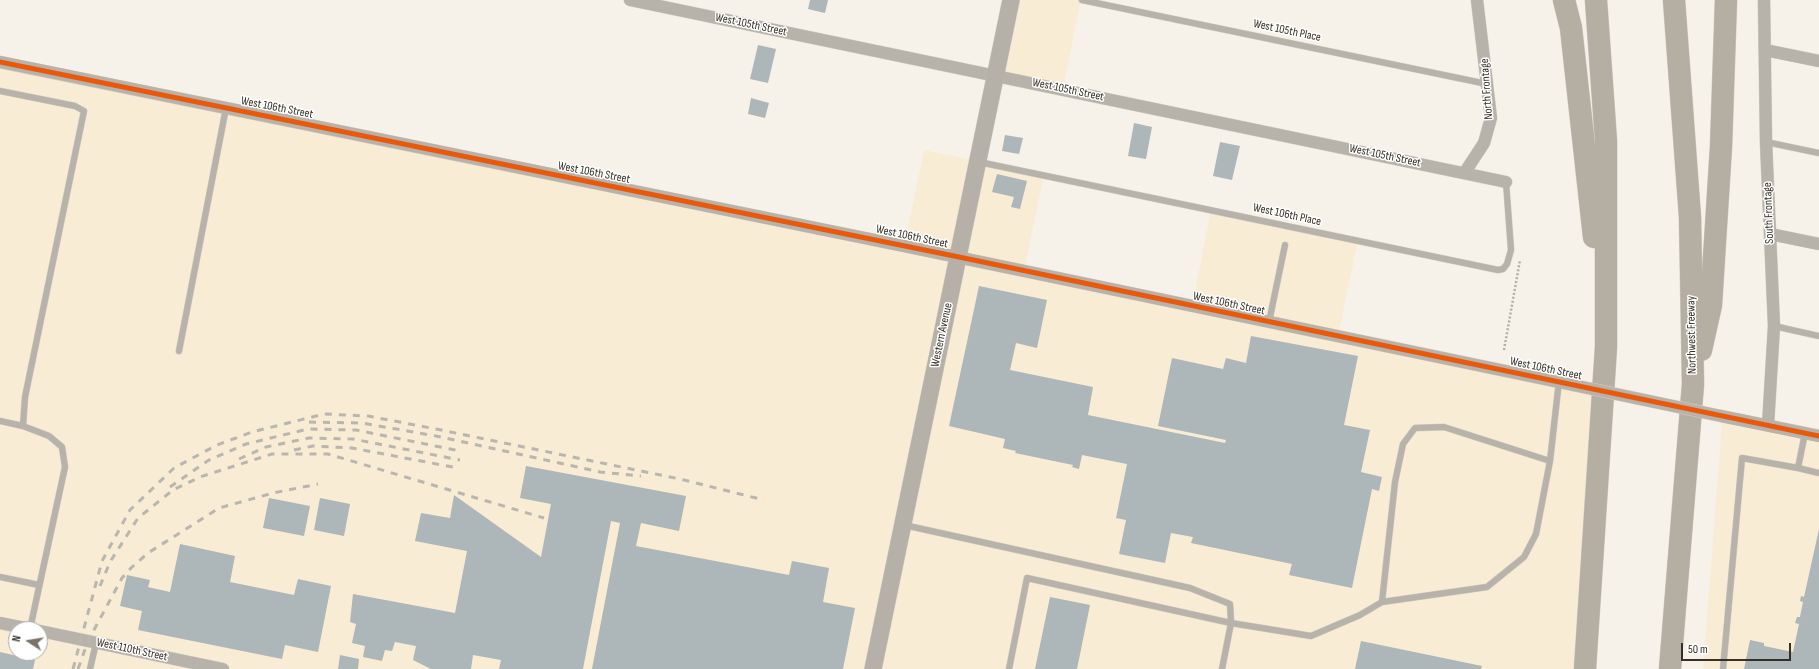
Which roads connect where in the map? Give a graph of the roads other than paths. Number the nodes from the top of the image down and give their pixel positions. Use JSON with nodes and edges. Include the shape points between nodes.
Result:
{"nodes":[{"id":1,"x":630,"y":0,"type":"edge"},
{"id":2,"x":1011,"y":0,"type":"edge"},
{"id":3,"x":1082,"y":0,"type":"edge"},
{"id":4,"x":1478,"y":0,"type":"edge"},
{"id":5,"x":1564,"y":0,"type":"edge"},
{"id":6,"x":1596,"y":0,"type":"edge"},
{"id":7,"x":1674,"y":0,"type":"edge"},
{"id":8,"x":1726,"y":0,"type":"edge"},
{"id":9,"x":1764,"y":0,"type":"edge"},
{"id":10,"x":1765,"y":50,"type":"junction"},
{"id":11,"x":1819,"y":61,"type":"edge"},
{"id":12,"x":0,"y":62,"type":"edge"},
{"id":13,"x":995,"y":75,"type":"junction"},
{"id":14,"x":1488,"y":84,"type":"junction"},
{"id":15,"x":0,"y":91,"type":"edge"},
{"id":16,"x":226,"y":108,"type":"junction"},
{"id":17,"x":1766,"y":142,"type":"junction"},
{"id":18,"x":1819,"y":153,"type":"edge"},
{"id":19,"x":978,"y":161,"type":"junction"},
{"id":20,"x":1465,"y":172,"type":"junction"},
{"id":21,"x":1506,"y":182,"type":"joint"},
{"id":22,"x":1770,"y":234,"type":"junction"},
{"id":23,"x":1819,"y":244,"type":"edge"},
{"id":24,"x":1285,"y":245,"type":"dead end"},
{"id":25,"x":959,"y":257,"type":"junction"},
{"id":26,"x":1269,"y":322,"type":"junction"},
{"id":27,"x":1774,"y":326,"type":"junction"},
{"id":28,"x":1819,"y":336,"type":"edge"},
{"id":29,"x":1606,"y":347,"type":"junction"},
{"id":30,"x":179,"y":351,"type":"dead end"},
{"id":31,"x":1559,"y":382,"type":"junction"},
{"id":32,"x":1693,"y":384,"type":"junction"},
{"id":33,"x":0,"y":421,"type":"edge"},
{"id":34,"x":1768,"y":425,"type":"junction"},
{"id":35,"x":23,"y":426,"type":"junction"},
{"id":36,"x":1805,"y":433,"type":"junction"},
{"id":37,"x":1819,"y":436,"type":"edge"},
{"id":38,"x":1550,"y":462,"type":"junction"},
{"id":39,"x":1798,"y":468,"type":"junction"},
{"id":40,"x":1819,"y":472,"type":"edge"},
{"id":41,"x":903,"y":525,"type":"junction"},
{"id":42,"x":0,"y":577,"type":"edge"},
{"id":43,"x":39,"y":585,"type":"junction"},
{"id":44,"x":1382,"y":602,"type":"junction"},
{"id":45,"x":32,"y":621,"type":"edge"},
{"id":46,"x":1231,"y":623,"type":"junction"},
{"id":47,"x":48,"y":633,"type":"edge"},
{"id":48,"x":96,"y":642,"type":"junction"},
{"id":49,"x":210,"y":668,"type":"edge"},
{"id":50,"x":90,"y":669,"type":"edge"},
{"id":51,"x":223,"y":669,"type":"edge"},
{"id":52,"x":873,"y":669,"type":"edge"},
{"id":53,"x":1009,"y":669,"type":"edge"},
{"id":54,"x":1222,"y":669,"type":"edge"},
{"id":55,"x":1585,"y":669,"type":"edge"},
{"id":56,"x":1670,"y":669,"type":"edge"},
{"id":57,"x":1723,"y":669,"type":"edge"}],
"edges":[{"from":1,"to":13,"type":"street","name":"West 105th Street"},
{"from":2,"to":13,"type":"street","name":"Western Avenue"},
{"from":3,"to":14,"type":"lane","name":"West 105th Place"},
{"from":4,"to":14,"type":"street","name":"North Frontage"},
{"from":5,"to":29,"type":"highway","via":[[1571,28]]},
{"from":6,"to":29,"type":"highway","via":[[1606,141]]},
{"from":7,"to":32,"type":"highway","name":"Northwest Freeway","via":[[1690,217]]},
{"from":8,"to":32,"type":"highway","via":[[1721,146],[1711,305]]},
{"from":9,"to":10,"type":"street","name":"South Frontage"},
{"from":10,"to":11,"type":"street"},
{"from":10,"to":17,"type":"street","name":"South Frontage"},
{"from":12,"to":16,"type":"street","name":"West 106th Street"},
{"from":13,"to":19,"type":"street","name":"Western Avenue"},
{"from":13,"to":20,"type":"street","name":"West 105th Street"},
{"from":14,"to":20,"type":"street","name":"North Frontage","via":[[1491,111],[1489,131]]},
{"from":15,"to":35,"type":"lane","via":[[75,106],[84,111],[25,397]]},
{"from":16,"to":25,"type":"street","name":"West 106th Street"},
{"from":16,"to":30,"type":"lane"},
{"from":17,"to":18,"type":"lane"},
{"from":17,"to":22,"type":"street","name":"South Frontage"},
{"from":19,"to":21,"type":"lane","name":"West 106th Place","via":[[1498,270],[1506,267],[1512,250]]},
{"from":19,"to":25,"type":"street","name":"Western Avenue"},
{"from":20,"to":21,"type":"street","name":"West 105th Street"},
{"from":22,"to":23,"type":"street"},
{"from":22,"to":27,"type":"street","name":"South Frontage"},
{"from":24,"to":26,"type":"lane"},
{"from":25,"to":26,"type":"street","name":"West 106th Street"},
{"from":25,"to":41,"type":"street","name":"Western Avenue"},
{"from":26,"to":31,"type":"street","name":"West 106th Street"},
{"from":27,"to":28,"type":"lane"},
{"from":27,"to":34,"type":"street","name":"South Frontage"},
{"from":29,"to":55,"type":"highway"},
{"from":31,"to":34,"type":"street","name":"West 106th Street","bridge":true},
{"from":31,"to":38,"type":"lane"},
{"from":32,"to":56,"type":"highway","name":"Northwest Freeway"},
{"from":33,"to":35,"type":"lane"},
{"from":34,"to":36,"type":"street","name":"West 106th Street"},
{"from":35,"to":43,"type":"lane","via":[[50,436],[62,447],[65,467]]},
{"from":36,"to":37,"type":"street","name":"West 106th Street"},
{"from":36,"to":39,"type":"lane"},
{"from":38,"to":44,"type":"lane","via":[[1536,534],[1524,557],[1487,587]]},
{"from":38,"to":44,"type":"lane","via":[[1444,427],[1415,428],[1403,444],[1395,482]]},
{"from":39,"to":40,"type":"lane"},
{"from":39,"to":57,"type":"lane","via":[[1742,458]]},
{"from":41,"to":46,"type":"lane","via":[[1190,588],[1230,604]]},
{"from":41,"to":52,"type":"street","name":"Western Avenue"},
{"from":42,"to":43,"type":"lane"},
{"from":43,"to":45,"type":"lane"},
{"from":44,"to":46,"type":"lane","via":[[1360,615],[1311,636]]},
{"from":46,"to":53,"type":"lane","via":[[1027,578]]},
{"from":46,"to":54,"type":"lane"},
{"from":47,"to":48,"type":"street","name":"West 110th Street"},
{"from":48,"to":49,"type":"street","name":"West 110th Street"},
{"from":48,"to":50,"type":"lane"},
{"from":49,"to":51,"type":"street","name":"West 110th Street"}]}
